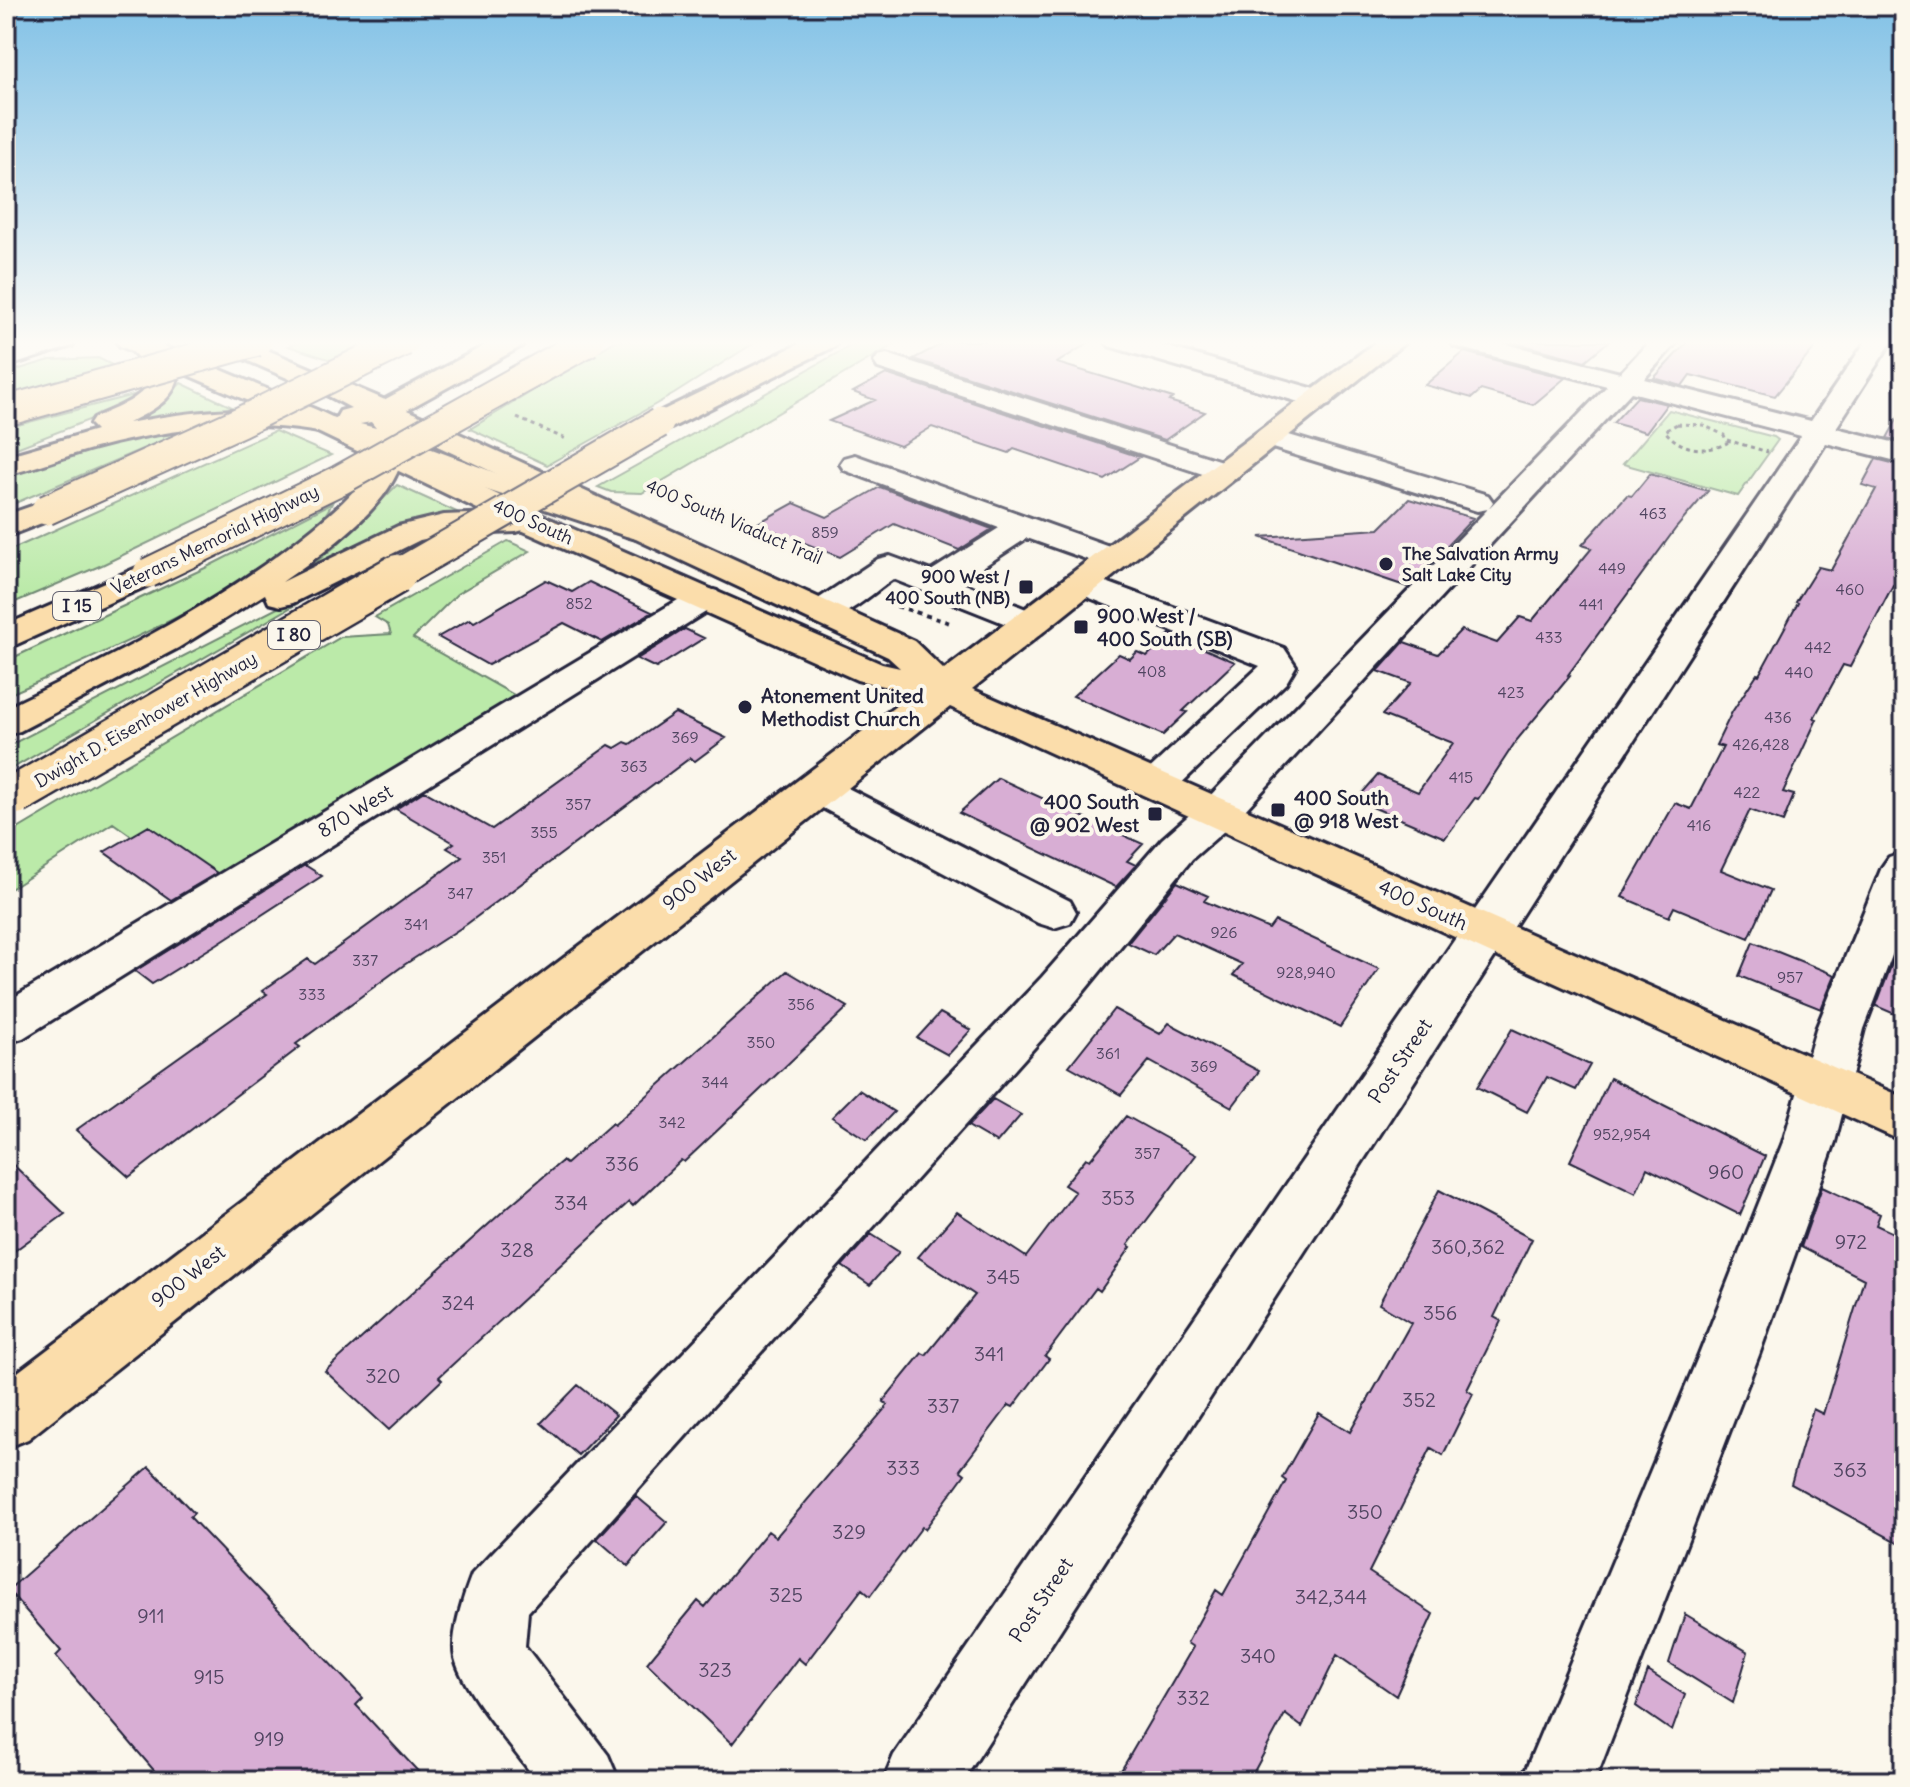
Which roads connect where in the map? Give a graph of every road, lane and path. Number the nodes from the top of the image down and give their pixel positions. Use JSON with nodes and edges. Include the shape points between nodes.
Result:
{"nodes":[{"id":1,"x":103,"y":424,"type":"edge"},
{"id":2,"x":167,"y":424,"type":"edge"},
{"id":3,"x":235,"y":424,"type":"edge"},
{"id":4,"x":370,"y":424,"type":"edge"},
{"id":5,"x":382,"y":424,"type":"edge"},
{"id":6,"x":440,"y":424,"type":"edge"},
{"id":7,"x":532,"y":424,"type":"edge"},
{"id":8,"x":657,"y":424,"type":"edge"},
{"id":9,"x":1079,"y":424,"type":"edge"},
{"id":10,"x":1286,"y":424,"type":"edge"},
{"id":11,"x":1586,"y":424,"type":"edge"},
{"id":12,"x":1685,"y":424,"type":"edge"},
{"id":13,"x":1695,"y":424,"type":"edge"},
{"id":14,"x":1788,"y":424,"type":"edge"},
{"id":15,"x":1823,"y":424,"type":"edge"},
{"id":16,"x":1818,"y":432,"type":"junction"},
{"id":17,"x":1269,"y":438,"type":"junction"},
{"id":18,"x":1727,"y":440,"type":"junction"},
{"id":19,"x":570,"y":441,"type":"dead end"},
{"id":20,"x":392,"y":450,"type":"junction"},
{"id":21,"x":1769,"y":452,"type":"dead end"},
{"id":22,"x":1904,"y":454,"type":"edge"},
{"id":23,"x":6,"y":464,"type":"edge"},
{"id":24,"x":855,"y":464,"type":"dead end"},
{"id":25,"x":1226,"y":472,"type":"junction"},
{"id":26,"x":1477,"y":502,"type":"dead end"},
{"id":27,"x":530,"y":522,"type":"junction"},
{"id":28,"x":1023,"y":526,"type":"junction"},
{"id":29,"x":6,"y":527,"type":"edge"},
{"id":30,"x":637,"y":529,"type":"junction"},
{"id":31,"x":1114,"y":559,"type":"junction"},
{"id":32,"x":1082,"y":583,"type":"junction"},
{"id":33,"x":934,"y":584,"type":"junction"},
{"id":34,"x":856,"y":590,"type":"junction"},
{"id":35,"x":705,"y":598,"type":"junction"},
{"id":36,"x":821,"y":612,"type":"junction"},
{"id":37,"x":938,"y":622,"type":"dead end"},
{"id":38,"x":1029,"y":622,"type":"junction"},
{"id":39,"x":6,"y":638,"type":"edge"},
{"id":40,"x":132,"y":660,"type":"junction"},
{"id":41,"x":942,"y":689,"type":"junction"},
{"id":42,"x":6,"y":723,"type":"edge"},
{"id":43,"x":1156,"y":785,"type":"junction"},
{"id":44,"x":816,"y":788,"type":"junction"},
{"id":45,"x":11,"y":798,"type":"edge"},
{"id":46,"x":1218,"y":813,"type":"junction"},
{"id":47,"x":1904,"y":867,"type":"edge"},
{"id":48,"x":1054,"y":912,"type":"dead end"},
{"id":49,"x":1485,"y":933,"type":"junction"},
{"id":50,"x":6,"y":1025,"type":"edge"},
{"id":51,"x":1825,"y":1085,"type":"junction"},
{"id":52,"x":1904,"y":1121,"type":"edge"},
{"id":53,"x":6,"y":1418,"type":"edge"},
{"id":54,"x":582,"y":1781,"type":"edge"},
{"id":55,"x":920,"y":1781,"type":"edge"},
{"id":56,"x":1558,"y":1781,"type":"edge"}],
"edges":[{"from":1,"to":23,"type":"main road"},
{"from":2,"to":23,"type":"main road"},
{"from":3,"to":29,"type":"main road","bridge":true},
{"from":4,"to":20,"type":"main road","name":"400 South"},
{"from":5,"to":30,"type":"main road","name":"400 South"},
{"from":6,"to":39,"type":"main road","name":"Veterans Memorial Highway","number":"I 15","bridge":true,"via":[[340,480]]},
{"from":7,"to":19,"type":"path"},
{"from":8,"to":45,"type":"main road","name":"Dwight D. Eisenhower Highway","number":"I 80","bridge":true},
{"from":9,"to":25,"type":"street"},
{"from":10,"to":17,"type":"main road","name":"900 West"},
{"from":11,"to":46,"type":"street"},
{"from":12,"to":18,"type":"path","via":[[1665,431],[1675,441],[1698,448],[1720,447]]},
{"from":13,"to":18,"type":"path","via":[[1718,431]]},
{"from":14,"to":16,"type":"street"},
{"from":15,"to":16,"type":"street","name":"Post Street"},
{"from":16,"to":22,"type":"street"},
{"from":16,"to":49,"type":"street","name":"Post Street"},
{"from":17,"to":25,"type":"main road","name":"900 West"},
{"from":17,"to":26,"type":"street"},
{"from":18,"to":21,"type":"path"},
{"from":20,"to":27,"type":"main road","name":"400 South"},
{"from":20,"to":30,"type":"main road"},
{"from":20,"to":40,"type":"main road","via":[[377,484],[323,537],[236,598]]},
{"from":24,"to":28,"type":"street"},
{"from":25,"to":31,"type":"main road","name":"900 West"},
{"from":27,"to":35,"type":"main road","name":"400 South"},
{"from":27,"to":40,"type":"main road","via":[[444,525],[396,537],[222,627]]},
{"from":28,"to":31,"type":"street"},
{"from":28,"to":33,"type":"street"},
{"from":30,"to":36,"type":"main road","name":"400 South"},
{"from":31,"to":32,"type":"main road","name":"900 West"},
{"from":32,"to":38,"type":"main road","name":"900 West"},
{"from":32,"to":43,"type":"street","via":[[1271,656],[1278,666]]},
{"from":33,"to":34,"type":"street","via":[[890,566]]},
{"from":33,"to":38,"type":"street"},
{"from":34,"to":36,"type":"street"},
{"from":34,"to":37,"type":"path"},
{"from":35,"to":41,"type":"main road","name":"400 South","via":[[870,672]]},
{"from":35,"to":50,"type":"street","name":"870 West"},
{"from":36,"to":41,"type":"main road","name":"400 South","via":[[901,649]]},
{"from":38,"to":41,"type":"main road","name":"900 West"},
{"from":40,"to":42,"type":"main road"},
{"from":41,"to":43,"type":"main road","name":"400 South"},
{"from":41,"to":44,"type":"main road","name":"900 West"},
{"from":43,"to":46,"type":"main road","name":"400 South"},
{"from":44,"to":48,"type":"street"},
{"from":44,"to":53,"type":"main road","name":"900 West"},
{"from":46,"to":49,"type":"main road","name":"400 South"},
{"from":46,"to":54,"type":"street","via":[[1177,849],[1059,989],[496,1598],[489,1656]]},
{"from":47,"to":51,"type":"street","via":[[1840,1029]]},
{"from":49,"to":51,"type":"main road","name":"400 South"},
{"from":49,"to":55,"type":"street","name":"Post Street"},
{"from":51,"to":52,"type":"main road","name":"400 South"},
{"from":51,"to":56,"type":"street","via":[[1809,1142],[1729,1355]]}]}
